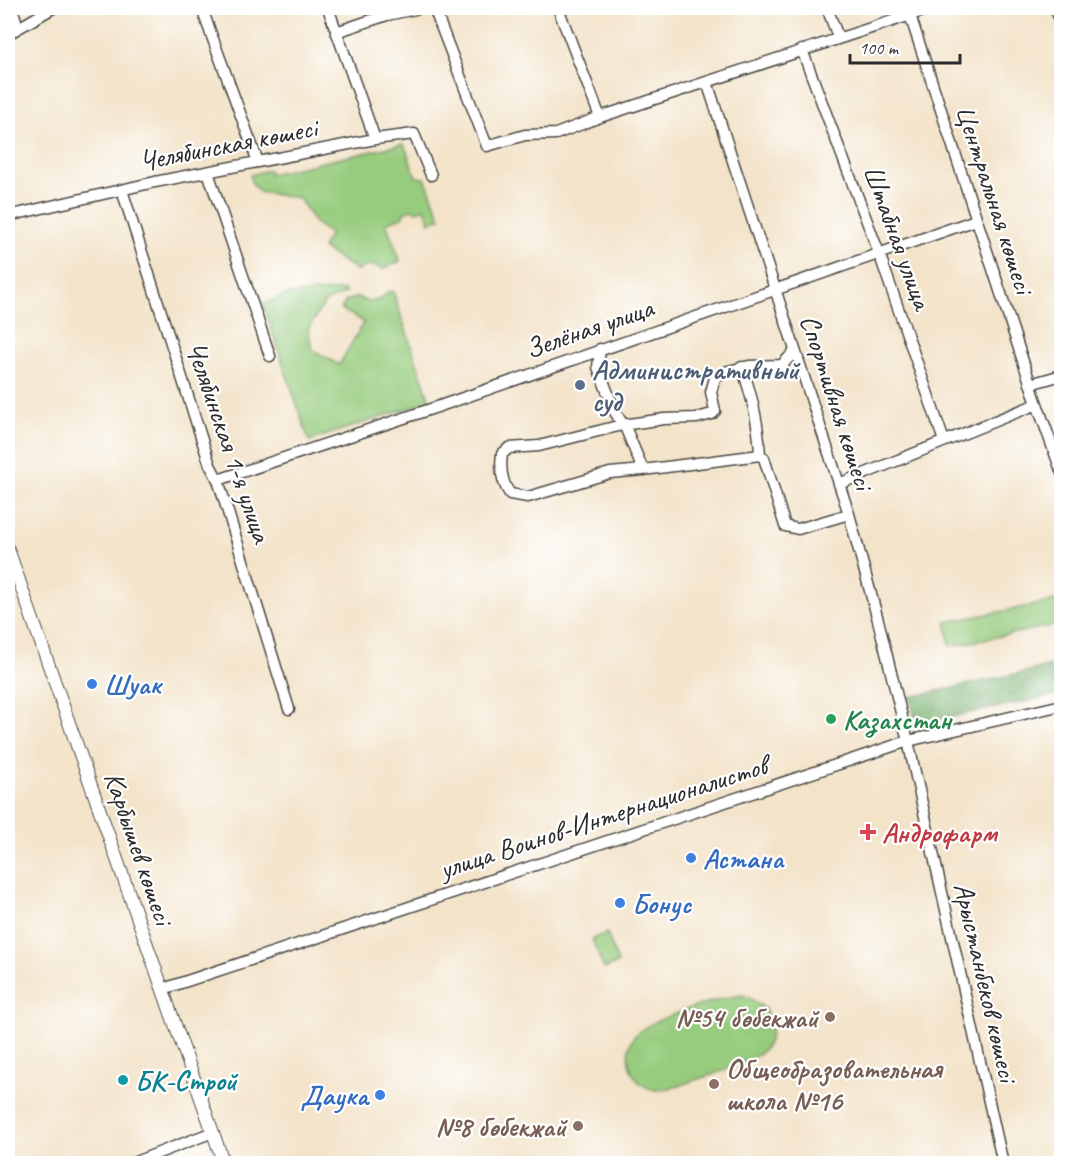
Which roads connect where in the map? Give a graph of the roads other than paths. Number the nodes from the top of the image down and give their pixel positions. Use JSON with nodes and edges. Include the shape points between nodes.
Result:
{"nodes":[{"id":1,"x":12,"y":8,"type":"edge"},
{"id":2,"x":53,"y":8,"type":"edge"},
{"id":3,"x":328,"y":8,"type":"edge"},
{"id":4,"x":420,"y":8,"type":"edge"},
{"id":5,"x":434,"y":8,"type":"edge"},
{"id":6,"x":560,"y":8,"type":"edge"},
{"id":7,"x":827,"y":8,"type":"edge"},
{"id":8,"x":932,"y":8,"type":"edge"},
{"id":9,"x":1055,"y":8,"type":"edge"},
{"id":10,"x":908,"y":11,"type":"edge"},
{"id":11,"x":203,"y":12,"type":"dead end"},
{"id":12,"x":1062,"y":25,"type":"edge"},
{"id":13,"x":18,"y":27,"type":"junction"},
{"id":14,"x":336,"y":32,"type":"junction"},
{"id":15,"x":8,"y":34,"type":"edge"},
{"id":16,"x":838,"y":38,"type":"junction"},
{"id":17,"x":802,"y":50,"type":"junction"},
{"id":18,"x":706,"y":82,"type":"junction"},
{"id":19,"x":600,"y":117,"type":"junction"},
{"id":20,"x":375,"y":139,"type":"junction"},
{"id":21,"x":258,"y":162,"type":"junction"},
{"id":22,"x":208,"y":172,"type":"junction"},
{"id":23,"x":431,"y":175,"type":"dead end"},
{"id":24,"x":122,"y":190,"type":"junction"},
{"id":25,"x":8,"y":216,"type":"edge"},
{"id":26,"x":976,"y":220,"type":"junction"},
{"id":27,"x":879,"y":253,"type":"junction"},
{"id":28,"x":775,"y":289,"type":"junction"},
{"id":29,"x":600,"y":349,"type":"junction"},
{"id":30,"x":795,"y":351,"type":"junction"},
{"id":31,"x":270,"y":356,"type":"dead end"},
{"id":32,"x":742,"y":367,"type":"junction"},
{"id":33,"x":1062,"y":375,"type":"edge"},
{"id":34,"x":1030,"y":384,"type":"junction"},
{"id":35,"x":1036,"y":404,"type":"junction"},
{"id":36,"x":622,"y":424,"type":"junction"},
{"id":37,"x":944,"y":441,"type":"junction"},
{"id":38,"x":760,"y":454,"type":"junction"},
{"id":39,"x":643,"y":470,"type":"junction"},
{"id":40,"x":1062,"y":473,"type":"edge"},
{"id":41,"x":218,"y":480,"type":"junction"},
{"id":42,"x":839,"y":484,"type":"junction"},
{"id":43,"x":849,"y":514,"type":"junction"},
{"id":44,"x":8,"y":549,"type":"edge"},
{"id":45,"x":1062,"y":705,"type":"edge"},
{"id":46,"x":289,"y":709,"type":"dead end"},
{"id":47,"x":908,"y":741,"type":"junction"},
{"id":48,"x":163,"y":989,"type":"junction"},
{"id":49,"x":213,"y":1132,"type":"junction"},
{"id":50,"x":130,"y":1164,"type":"edge"},
{"id":51,"x":224,"y":1164,"type":"edge"},
{"id":52,"x":1003,"y":1164,"type":"edge"}],
"edges":[{"from":1,"to":13,"type":"street"},
{"from":2,"to":13,"type":"street"},
{"from":3,"to":14,"type":"street"},
{"from":4,"to":14,"type":"street"},
{"from":5,"to":19,"type":"street","via":[[487,146],[525,135],[556,134]]},
{"from":6,"to":19,"type":"street"},
{"from":7,"to":16,"type":"street"},
{"from":8,"to":10,"type":"street"},
{"from":9,"to":12,"type":"street"},
{"from":10,"to":16,"type":"street"},
{"from":10,"to":26,"type":"street","name":"Центральная көшесі"},
{"from":11,"to":21,"type":"street"},
{"from":13,"to":15,"type":"street"},
{"from":14,"to":20,"type":"street"},
{"from":16,"to":17,"type":"street"},
{"from":17,"to":18,"type":"street"},
{"from":17,"to":27,"type":"street","name":"Штабная улица"},
{"from":18,"to":19,"type":"street"},
{"from":18,"to":28,"type":"street","name":"Спортивная көшесі"},
{"from":20,"to":21,"type":"street","name":"Челябинская көшесі"},
{"from":20,"to":23,"type":"street","name":"Челябинская көшесі","via":[[414,134]]},
{"from":21,"to":22,"type":"street","name":"Челябинская көшесі"},
{"from":22,"to":24,"type":"street","name":"Челябинская көшесі"},
{"from":22,"to":31,"type":"street"},
{"from":24,"to":25,"type":"street","name":"Челябинская көшесі"},
{"from":24,"to":41,"type":"street","name":"Челябинская 1-я улица"},
{"from":26,"to":27,"type":"street","name":"Зелёная улица"},
{"from":26,"to":34,"type":"street","name":"Центральная көшесі"},
{"from":27,"to":28,"type":"street","name":"Зелёная улица"},
{"from":27,"to":37,"type":"street","name":"Штабная улица"},
{"from":28,"to":29,"type":"street","name":"Зелёная улица"},
{"from":28,"to":30,"type":"street","name":"Спортивная көшесі"},
{"from":29,"to":36,"type":"street","via":[[598,367]]},
{"from":29,"to":41,"type":"street","name":"Зелёная улица"},
{"from":30,"to":32,"type":"street","via":[[782,365]]},
{"from":30,"to":42,"type":"street","name":"Спортивная көшесі"},
{"from":32,"to":36,"type":"street","via":[[715,378],[711,392],[715,411],[711,414]]},
{"from":32,"to":38,"type":"street","via":[[753,401]]},
{"from":33,"to":34,"type":"street"},
{"from":34,"to":35,"type":"street","name":"Центральная көшесі"},
{"from":35,"to":37,"type":"street"},
{"from":35,"to":40,"type":"street","name":"Центральная көшесі"},
{"from":36,"to":39,"type":"street"},
{"from":36,"to":39,"type":"street","via":[[539,446],[509,448],[501,460],[505,486],[510,494],[528,497],[610,473]]},
{"from":37,"to":42,"type":"street"},
{"from":38,"to":39,"type":"street"},
{"from":38,"to":43,"type":"street","via":[[785,526],[798,529]]},
{"from":41,"to":46,"type":"street","name":"Челябинская 1-я улица"},
{"from":42,"to":43,"type":"street","name":"Спортивная көшесі"},
{"from":43,"to":47,"type":"street","name":"Спортивная көшесі"},
{"from":44,"to":48,"type":"main road","name":"Карбышев көшесі"},
{"from":45,"to":47,"type":"street","name":"улица Воинов-Интернационалистов"},
{"from":47,"to":48,"type":"street","name":"улица Воинов-Интернационалистов"},
{"from":47,"to":52,"type":"street","name":"Арыстанбеков көшесі"},
{"from":48,"to":49,"type":"main road","name":"Карбышев көшесі"},
{"from":49,"to":50,"type":"street"},
{"from":49,"to":51,"type":"main road","name":"Карбышев көшесі"}]}
